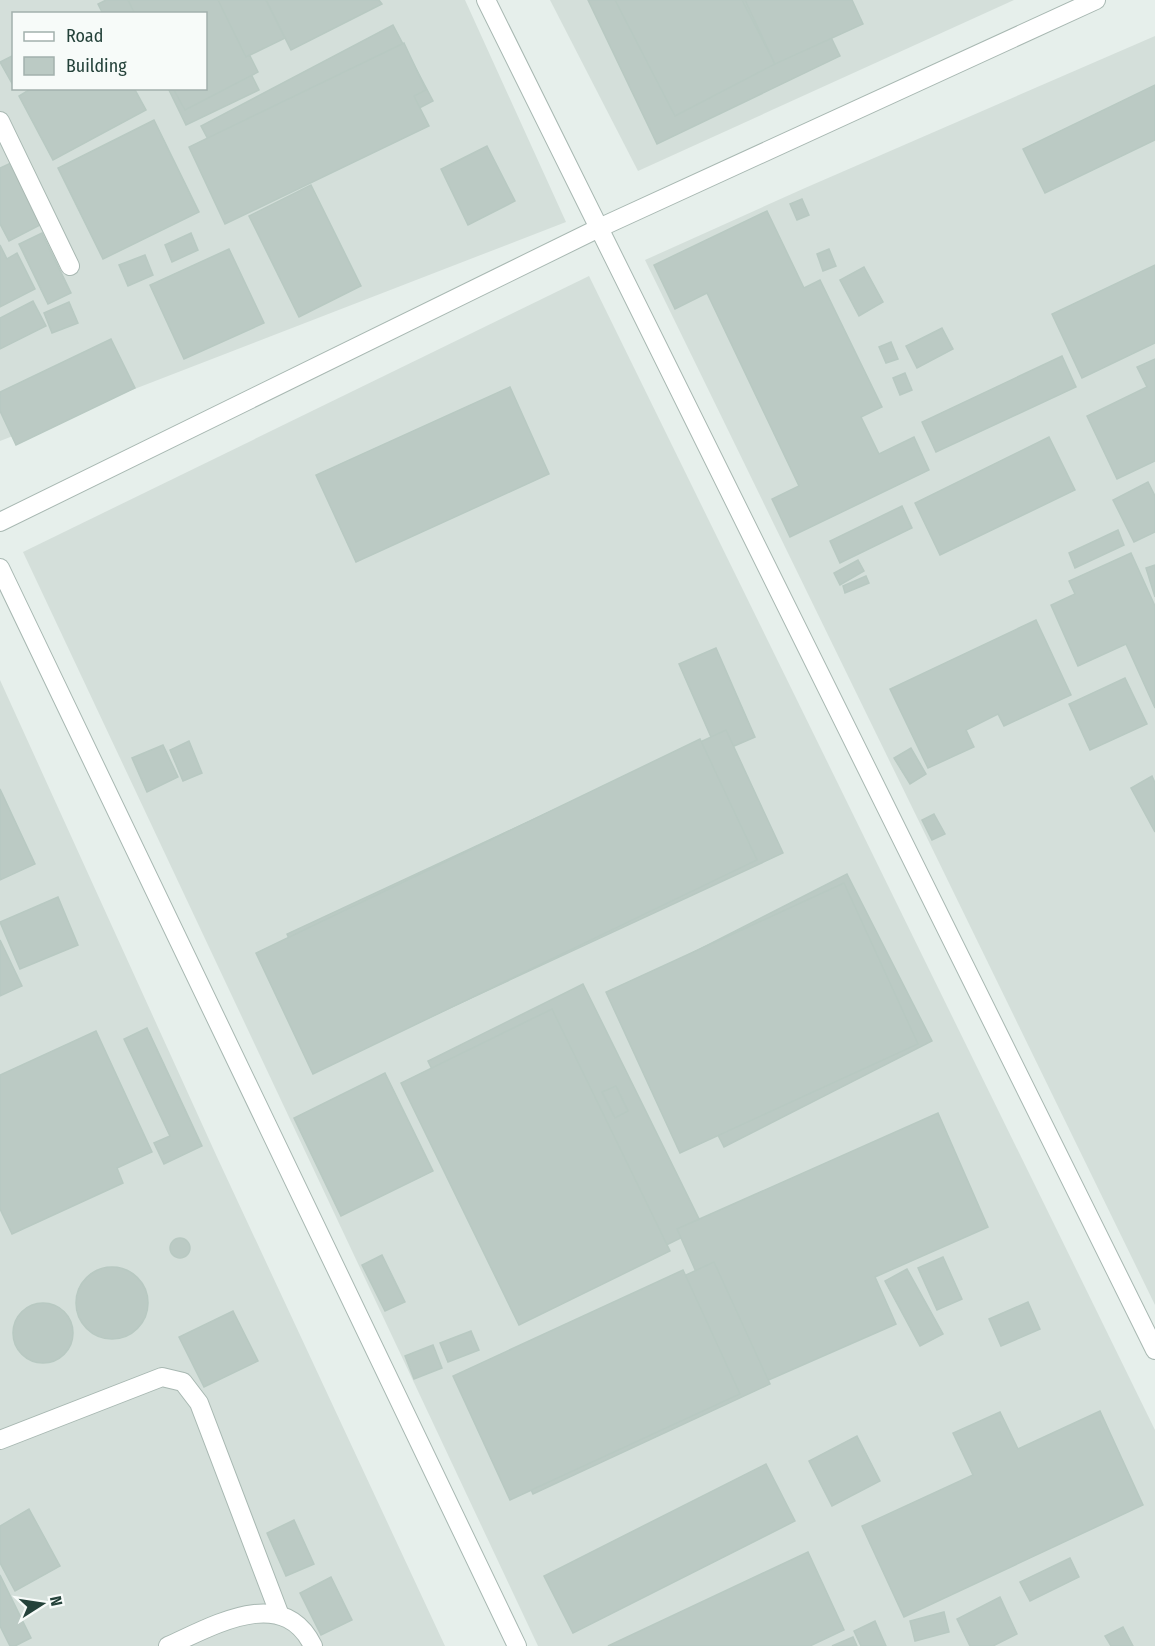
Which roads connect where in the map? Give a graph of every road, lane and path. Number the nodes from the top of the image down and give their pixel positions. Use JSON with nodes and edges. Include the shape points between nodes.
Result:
{"nodes":[{"id":1,"x":486,"y":0,"type":"edge"},
{"id":2,"x":1096,"y":0,"type":"edge"},
{"id":3,"x":0,"y":121,"type":"edge"},
{"id":4,"x":599,"y":228,"type":"junction"},
{"id":5,"x":70,"y":266,"type":"dead end"},
{"id":6,"x":0,"y":522,"type":"edge"},
{"id":7,"x":0,"y":568,"type":"edge"},
{"id":8,"x":1155,"y":1350,"type":"edge"},
{"id":9,"x":0,"y":1440,"type":"edge"},
{"id":10,"x":279,"y":1613,"type":"junction"},
{"id":11,"x":168,"y":1646,"type":"edge"},
{"id":12,"x":313,"y":1646,"type":"edge"},
{"id":13,"x":517,"y":1646,"type":"edge"}],
"edges":[{"from":1,"to":4,"type":"street"},
{"from":2,"to":4,"type":"street"},
{"from":3,"to":5,"type":"street"},
{"from":4,"to":6,"type":"street"},
{"from":4,"to":8,"type":"street"},
{"from":7,"to":13,"type":"street"},
{"from":9,"to":10,"type":"street","via":[[162,1377],[183,1382],[199,1403]]},
{"from":10,"to":11,"type":"street","via":[[251,1613]]},
{"from":10,"to":12,"type":"street","via":[[305,1631]]}]}
